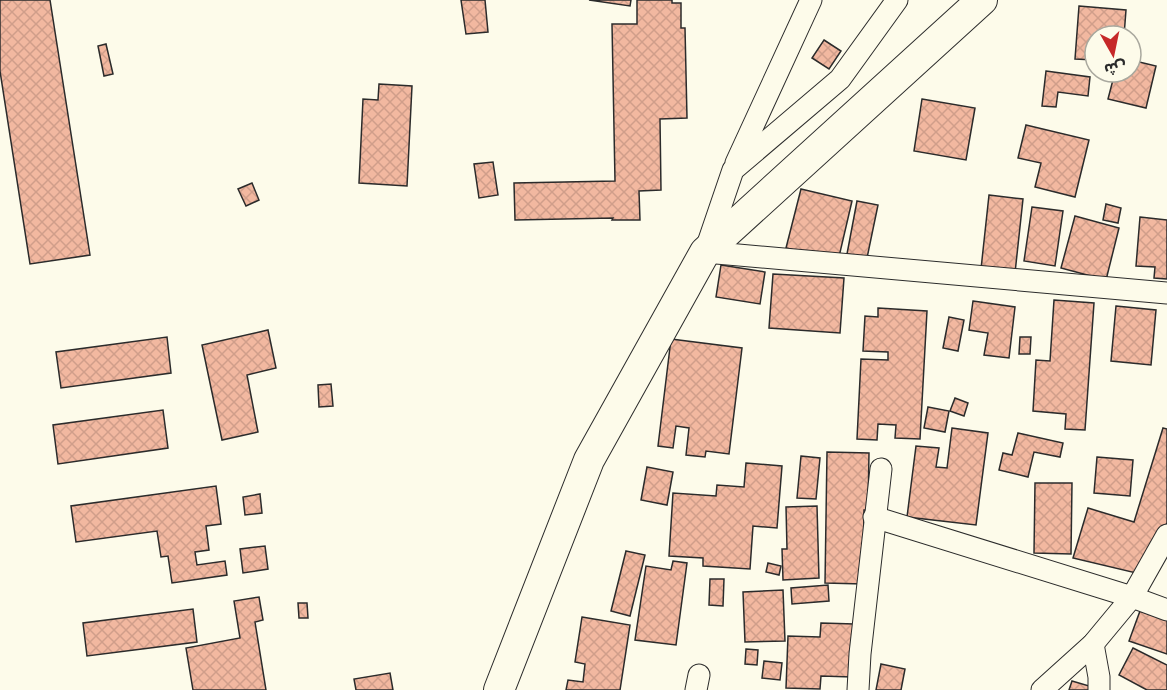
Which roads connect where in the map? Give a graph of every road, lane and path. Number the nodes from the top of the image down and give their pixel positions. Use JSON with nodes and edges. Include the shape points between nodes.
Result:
{"nodes":[{"id":1,"x":811,"y":0,"type":"edge"},
{"id":2,"x":897,"y":0,"type":"edge"},
{"id":3,"x":982,"y":0,"type":"edge"},
{"id":4,"x":733,"y":170,"type":"junction"},
{"id":5,"x":705,"y":252,"type":"junction"},
{"id":6,"x":1167,"y":293,"type":"edge"},
{"id":7,"x":880,"y":469,"type":"dead end"},
{"id":8,"x":874,"y":517,"type":"junction"},
{"id":9,"x":1167,"y":535,"type":"edge"},
{"id":10,"x":1132,"y":597,"type":"junction"},
{"id":11,"x":1167,"y":610,"type":"edge"},
{"id":12,"x":1094,"y":644,"type":"junction"},
{"id":13,"x":499,"y":690,"type":"edge"},
{"id":14,"x":858,"y":690,"type":"edge"},
{"id":15,"x":1042,"y":690,"type":"edge"},
{"id":16,"x":1100,"y":690,"type":"edge"}],
"edges":[{"from":1,"to":4,"type":"street"},
{"from":2,"to":4,"type":"street","via":[[840,79]]},
{"from":3,"to":5,"type":"street"},
{"from":4,"to":5,"type":"street"},
{"from":5,"to":6,"type":"street"},
{"from":5,"to":13,"type":"street","via":[[589,460]]},
{"from":7,"to":8,"type":"street"},
{"from":8,"to":10,"type":"street"},
{"from":8,"to":14,"type":"street"},
{"from":9,"to":10,"type":"street"},
{"from":10,"to":11,"type":"street"},
{"from":10,"to":12,"type":"street"},
{"from":12,"to":15,"type":"street"},
{"from":12,"to":16,"type":"street"}]}
